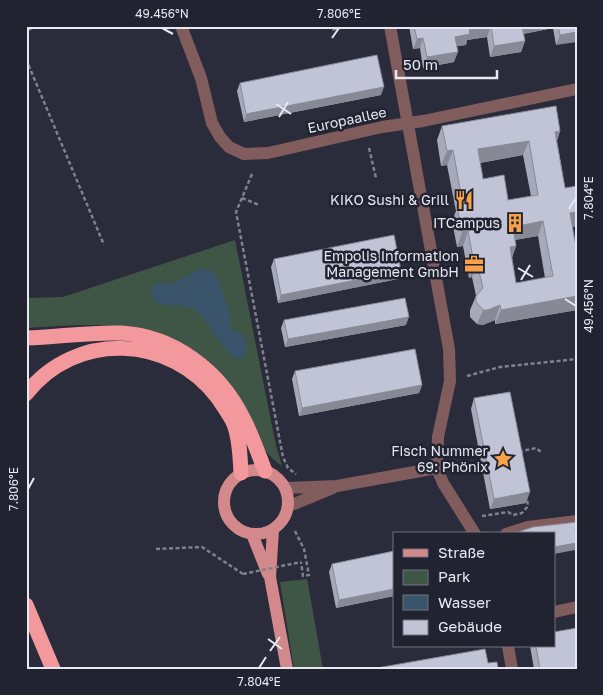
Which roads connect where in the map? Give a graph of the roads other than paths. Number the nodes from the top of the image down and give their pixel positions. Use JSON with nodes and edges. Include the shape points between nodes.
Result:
{"nodes":[{"id":1,"x":181,"y":26,"type":"edge"},
{"id":2,"x":390,"y":26,"type":"edge"},
{"id":3,"x":577,"y":89,"type":"edge"},
{"id":4,"x":406,"y":124,"type":"junction"},
{"id":5,"x":26,"y":338,"type":"edge"},
{"id":6,"x":26,"y":394,"type":"edge"},
{"id":7,"x":437,"y":468,"type":"junction"},
{"id":8,"x":266,"y":471,"type":"junction"},
{"id":9,"x":241,"y":473,"type":"junction"},
{"id":10,"x":338,"y":486,"type":"junction"},
{"id":11,"x":286,"y":488,"type":"junction"},
{"id":12,"x":289,"y":506,"type":"junction"},
{"id":13,"x":577,"y":521,"type":"edge"},
{"id":14,"x":273,"y":530,"type":"junction"},
{"id":15,"x":474,"y":532,"type":"edge"},
{"id":16,"x":512,"y":532,"type":"edge"},
{"id":17,"x":252,"y":534,"type":"junction"},
{"id":18,"x":270,"y":577,"type":"junction"},
{"id":19,"x":26,"y":605,"type":"edge"},
{"id":20,"x":577,"y":607,"type":"edge"},
{"id":21,"x":556,"y":612,"type":"edge"},
{"id":22,"x":282,"y":648,"type":"junction"},
{"id":23,"x":508,"y":648,"type":"edge"},
{"id":24,"x":53,"y":669,"type":"edge"},
{"id":25,"x":282,"y":669,"type":"edge"},
{"id":26,"x":287,"y":669,"type":"edge"},
{"id":27,"x":512,"y":669,"type":"edge"}],
"edges":[{"from":1,"to":4,"type":"street","name":"Europaallee","via":[[201,78],[212,123],[230,147],[244,154],[268,153]]},
{"from":2,"to":4,"type":"street"},
{"from":3,"to":4,"type":"street"},
{"from":4,"to":7,"type":"street","name":"Europaallee","via":[[449,349],[450,381],[438,437]]},
{"from":5,"to":8,"type":"highway","via":[[122,333],[153,339],[176,348],[200,362],[224,387],[243,417]]},
{"from":6,"to":9,"type":"highway","via":[[57,366],[91,352],[130,348],[163,355],[192,371],[224,406],[238,440]]},
{"from":7,"to":10,"type":"street"},
{"from":7,"to":15,"type":"street","name":"Europaallee"},
{"from":8,"to":9,"type":"main road"},
{"from":8,"to":11,"type":"main road","via":[[281,480]]},
{"from":9,"to":17,"type":"main road","via":[[227,487],[224,506],[233,525]]},
{"from":10,"to":11,"type":"street"},
{"from":10,"to":12,"type":"street"},
{"from":11,"to":12,"type":"main road"},
{"from":12,"to":14,"type":"main road","via":[[281,524]]},
{"from":13,"to":16,"type":"street"},
{"from":14,"to":17,"type":"main road"},
{"from":14,"to":18,"type":"main road"},
{"from":17,"to":18,"type":"main road"},
{"from":18,"to":22,"type":"main road"},
{"from":19,"to":24,"type":"highway"},
{"from":20,"to":21,"type":"street"},
{"from":22,"to":25,"type":"main road"},
{"from":22,"to":26,"type":"main road"},
{"from":23,"to":27,"type":"street"}]}
